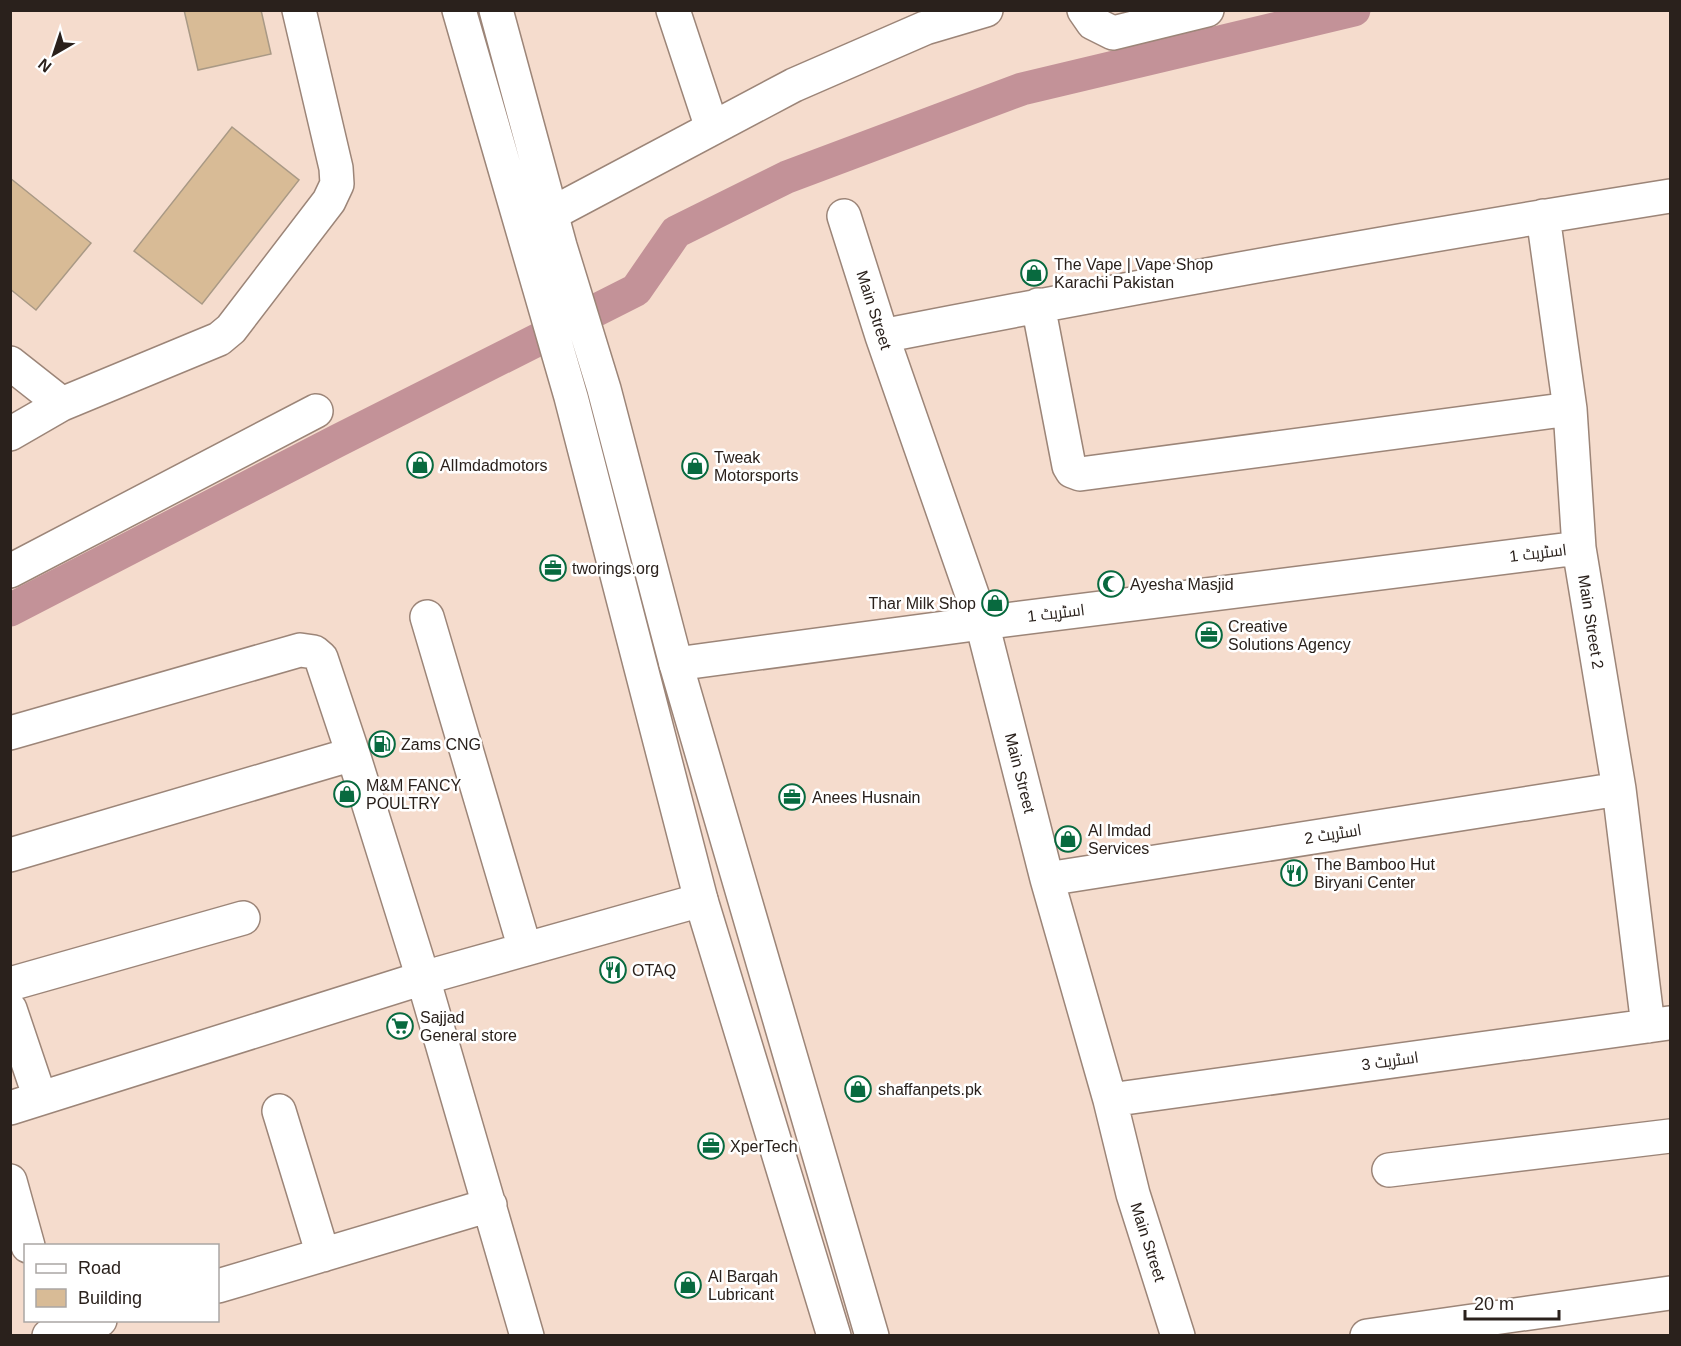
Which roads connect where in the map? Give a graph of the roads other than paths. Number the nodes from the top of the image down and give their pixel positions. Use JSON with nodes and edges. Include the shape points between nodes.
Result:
{"nodes":[{"id":1,"x":299,"y":10,"type":"edge"},
{"id":2,"x":459,"y":10,"type":"edge"},
{"id":3,"x":496,"y":10,"type":"edge"},
{"id":4,"x":986,"y":10,"type":"edge"},
{"id":5,"x":1084,"y":10,"type":"edge"},
{"id":6,"x":1207,"y":10,"type":"edge"},
{"id":7,"x":683,"y":17,"type":"edge"},
{"id":8,"x":712,"y":128,"type":"junction"},
{"id":9,"x":1671,"y":196,"type":"edge"},
{"id":10,"x":551,"y":214,"type":"junction"},
{"id":11,"x":844,"y":216,"type":"dead end"},
{"id":12,"x":1544,"y":216,"type":"junction"},
{"id":13,"x":545,"y":251,"type":"junction"},
{"id":14,"x":1038,"y":305,"type":"junction"},
{"id":15,"x":882,"y":336,"type":"junction"},
{"id":16,"x":10,"y":363,"type":"edge"},
{"id":17,"x":62,"y":404,"type":"junction"},
{"id":18,"x":1570,"y":409,"type":"junction"},
{"id":19,"x":316,"y":411,"type":"dead end"},
{"id":20,"x":10,"y":434,"type":"edge"},
{"id":21,"x":1579,"y":548,"type":"junction"},
{"id":22,"x":10,"y":571,"type":"edge"},
{"id":23,"x":426,"y":617,"type":"dead end"},
{"id":24,"x":982,"y":623,"type":"junction"},
{"id":25,"x":676,"y":664,"type":"junction"},
{"id":26,"x":10,"y":733,"type":"edge"},
{"id":27,"x":353,"y":754,"type":"junction"},
{"id":28,"x":1619,"y":789,"type":"junction"},
{"id":29,"x":728,"y":846,"type":"junction"},
{"id":30,"x":10,"y":855,"type":"edge"},
{"id":31,"x":691,"y":859,"type":"junction"},
{"id":32,"x":1047,"y":879,"type":"junction"},
{"id":33,"x":701,"y":900,"type":"junction"},
{"id":34,"x":243,"y":918,"type":"dead end"},
{"id":35,"x":525,"y":949,"type":"junction"},
{"id":36,"x":423,"y":978,"type":"junction"},
{"id":37,"x":10,"y":984,"type":"edge"},
{"id":38,"x":10,"y":1009,"type":"edge"},
{"id":39,"x":1659,"y":1024,"type":"edge"},
{"id":40,"x":1110,"y":1100,"type":"junction"},
{"id":41,"x":25,"y":1103,"type":"edge"},
{"id":42,"x":279,"y":1111,"type":"dead end"},
{"id":43,"x":1671,"y":1136,"type":"edge"},
{"id":44,"x":1389,"y":1170,"type":"dead end"},
{"id":45,"x":10,"y":1180,"type":"edge"},
{"id":46,"x":490,"y":1205,"type":"junction"},
{"id":47,"x":28,"y":1244,"type":"edge"},
{"id":48,"x":323,"y":1255,"type":"junction"},
{"id":49,"x":219,"y":1286,"type":"edge"},
{"id":50,"x":1671,"y":1293,"type":"edge"},
{"id":51,"x":90,"y":1322,"type":"edge"},
{"id":52,"x":50,"y":1330,"type":"edge"},
{"id":53,"x":527,"y":1335,"type":"edge"},
{"id":54,"x":834,"y":1335,"type":"edge"},
{"id":55,"x":872,"y":1335,"type":"edge"},
{"id":56,"x":1178,"y":1335,"type":"edge"},
{"id":57,"x":1367,"y":1335,"type":"edge"}],
"edges":[{"from":1,"to":17,"type":"street","via":[[336,168],[337,184],[329,201],[231,329],[219,339]]},
{"from":2,"to":13,"type":"street"},
{"from":3,"to":10,"type":"street"},
{"from":4,"to":8,"type":"street","via":[[914,33],[794,85]]},
{"from":5,"to":6,"type":"street","via":[[1094,23],[1113,33]]},
{"from":7,"to":8,"type":"street"},
{"from":8,"to":10,"type":"street"},
{"from":9,"to":12,"type":"street"},
{"from":10,"to":13,"type":"street"},
{"from":11,"to":15,"type":"street","name":"Main Street"},
{"from":12,"to":14,"type":"street"},
{"from":12,"to":18,"type":"street","name":"Main Street 2"},
{"from":13,"to":25,"type":"street","via":[[604,389]]},
{"from":13,"to":31,"type":"street","via":[[571,398]]},
{"from":14,"to":15,"type":"street"},
{"from":14,"to":18,"type":"street","via":[[1069,466],[1080,474]]},
{"from":15,"to":24,"type":"street","name":"Main Street"},
{"from":16,"to":17,"type":"street"},
{"from":17,"to":20,"type":"street"},
{"from":18,"to":21,"type":"street","name":"Main Street 2"},
{"from":19,"to":22,"type":"street"},
{"from":21,"to":24,"type":"street","name":"اسٹریٹ 1"},
{"from":21,"to":28,"type":"street","name":"Main Street 2"},
{"from":23,"to":35,"type":"street"},
{"from":24,"to":25,"type":"street","name":"اسٹریٹ 1"},
{"from":24,"to":32,"type":"street","name":"Main Street"},
{"from":25,"to":29,"type":"street"},
{"from":26,"to":27,"type":"street","via":[[300,650],[314,652],[321,658]]},
{"from":27,"to":30,"type":"street"},
{"from":27,"to":36,"type":"street"},
{"from":28,"to":32,"type":"street","name":"اسٹریٹ 2"},
{"from":28,"to":39,"type":"street","name":"Main Street 2"},
{"from":29,"to":31,"type":"street"},
{"from":29,"to":55,"type":"street"},
{"from":31,"to":33,"type":"street"},
{"from":32,"to":40,"type":"street","name":"Main Street"},
{"from":33,"to":35,"type":"street"},
{"from":33,"to":54,"type":"street"},
{"from":34,"to":37,"type":"street"},
{"from":35,"to":36,"type":"street"},
{"from":36,"to":41,"type":"street"},
{"from":36,"to":46,"type":"street"},
{"from":38,"to":41,"type":"street"},
{"from":39,"to":40,"type":"street","name":"اسٹریٹ 3"},
{"from":40,"to":56,"type":"street","name":"Main Street","via":[[1132,1194]]},
{"from":42,"to":48,"type":"street"},
{"from":43,"to":44,"type":"street"},
{"from":45,"to":47,"type":"street"},
{"from":46,"to":48,"type":"street"},
{"from":46,"to":53,"type":"street"},
{"from":48,"to":49,"type":"street"},
{"from":50,"to":57,"type":"street"},
{"from":51,"to":52,"type":"street"}]}
